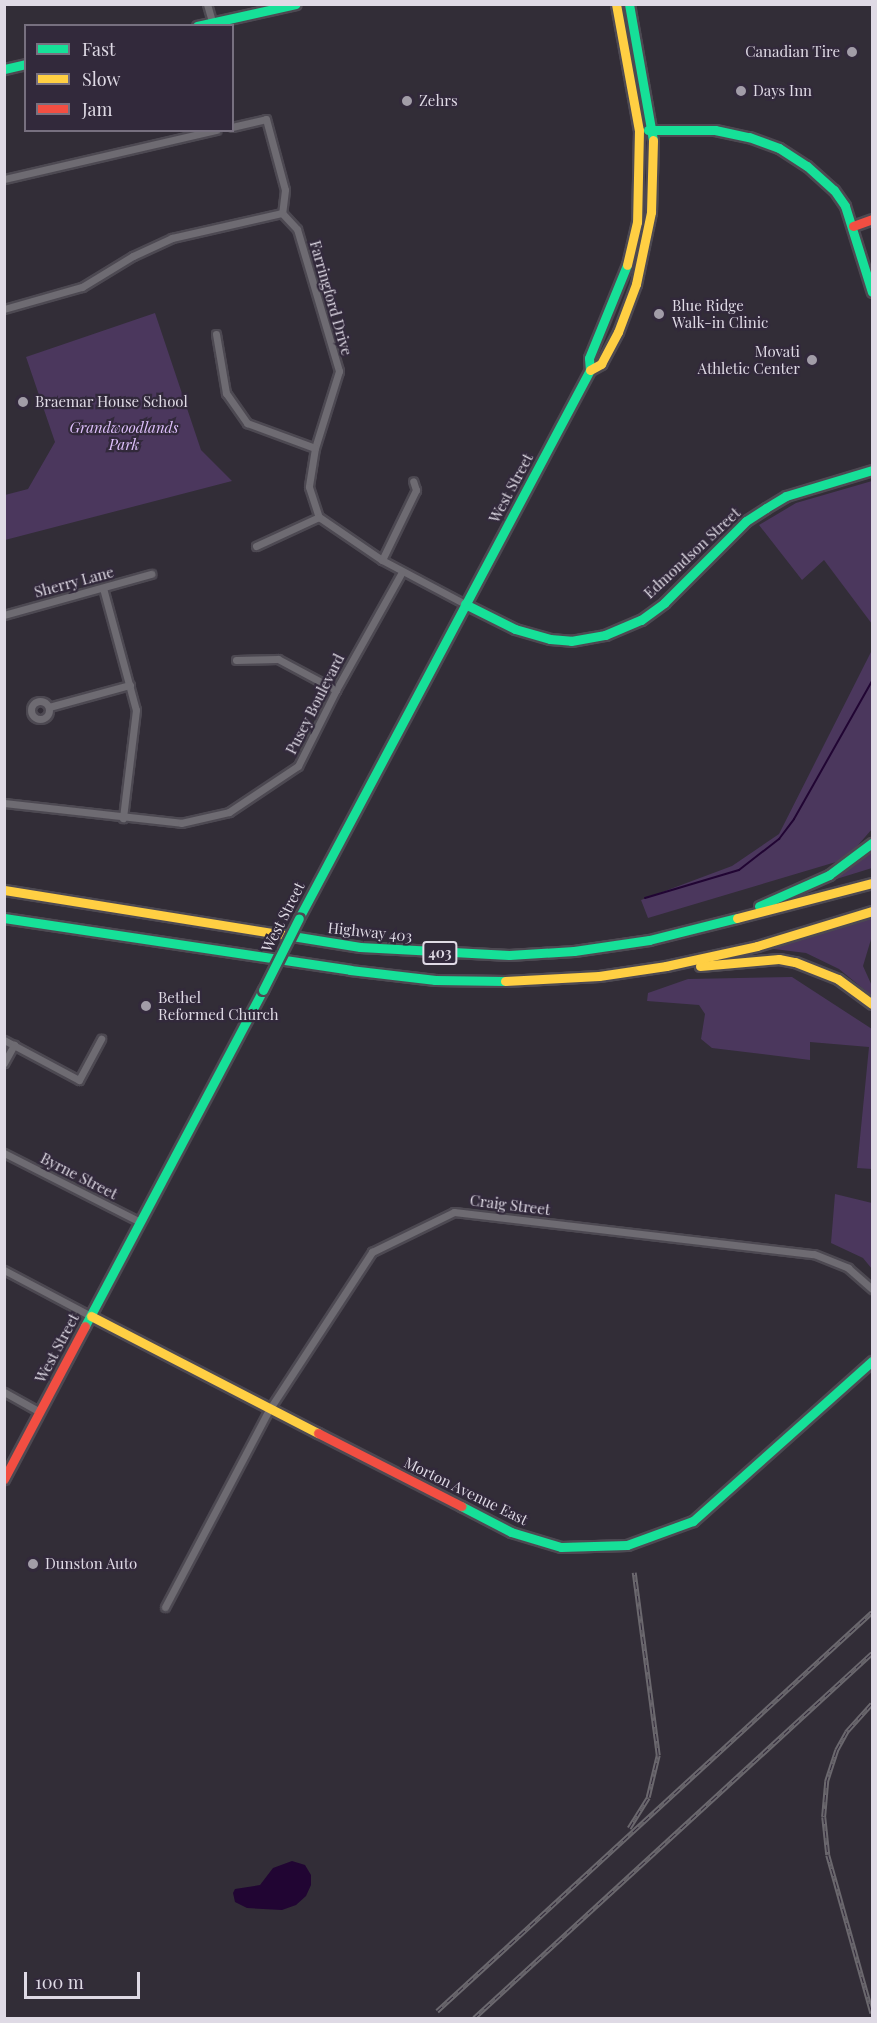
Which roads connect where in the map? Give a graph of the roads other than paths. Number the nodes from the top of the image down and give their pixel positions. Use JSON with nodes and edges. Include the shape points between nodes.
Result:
{"nodes":[{"id":1,"x":207,"y":4,"type":"edge"},
{"id":2,"x":296,"y":4,"type":"edge"},
{"id":3,"x":616,"y":4,"type":"edge"},
{"id":4,"x":628,"y":4,"type":"edge"},
{"id":5,"x":212,"y":22,"type":"junction"},
{"id":6,"x":204,"y":24,"type":"edge"},
{"id":7,"x":639,"y":52,"type":"junction"},
{"id":8,"x":627,"y":54,"type":"junction"},
{"id":9,"x":24,"y":64,"type":"edge"},
{"id":10,"x":4,"y":69,"type":"edge"},
{"id":11,"x":234,"y":127,"type":"edge"},
{"id":12,"x":639,"y":130,"type":"junction"},
{"id":13,"x":652,"y":130,"type":"junction"},
{"id":14,"x":207,"y":132,"type":"edge"},
{"id":15,"x":4,"y":179,"type":"edge"},
{"id":16,"x":282,"y":213,"type":"junction"},
{"id":17,"x":872,"y":218,"type":"edge"},
{"id":18,"x":853,"y":226,"type":"junction"},
{"id":19,"x":873,"y":292,"type":"edge"},
{"id":20,"x":4,"y":309,"type":"edge"},
{"id":21,"x":216,"y":334,"type":"dead end"},
{"id":22,"x":590,"y":370,"type":"junction"},
{"id":23,"x":315,"y":448,"type":"junction"},
{"id":24,"x":873,"y":470,"type":"edge"},
{"id":25,"x":413,"y":481,"type":"dead end"},
{"id":26,"x":319,"y":517,"type":"junction"},
{"id":27,"x":256,"y":546,"type":"dead end"},
{"id":28,"x":382,"y":560,"type":"junction"},
{"id":29,"x":402,"y":572,"type":"junction"},
{"id":30,"x":151,"y":574,"type":"dead end"},
{"id":31,"x":103,"y":588,"type":"junction"},
{"id":32,"x":465,"y":604,"type":"junction"},
{"id":33,"x":4,"y":615,"type":"edge"},
{"id":34,"x":236,"y":660,"type":"dead end"},
{"id":35,"x":130,"y":685,"type":"junction"},
{"id":36,"x":336,"y":690,"type":"junction"},
{"id":37,"x":49,"y":708,"type":"dead end"},
{"id":38,"x":4,"y":803,"type":"edge"},
{"id":39,"x":123,"y":818,"type":"junction"},
{"id":40,"x":873,"y":843,"type":"edge"},
{"id":41,"x":873,"y":883,"type":"edge"},
{"id":42,"x":4,"y":890,"type":"edge"},
{"id":43,"x":873,"y":911,"type":"edge"},
{"id":44,"x":4,"y":918,"type":"edge"},
{"id":45,"x":687,"y":932,"type":"junction"},
{"id":46,"x":666,"y":966,"type":"junction"},
{"id":47,"x":873,"y":1004,"type":"edge"},
{"id":48,"x":101,"y":1039,"type":"dead end"},
{"id":49,"x":4,"y":1040,"type":"edge"},
{"id":50,"x":14,"y":1045,"type":"junction"},
{"id":51,"x":4,"y":1063,"type":"edge"},
{"id":52,"x":4,"y":1153,"type":"edge"},
{"id":53,"x":140,"y":1222,"type":"junction"},
{"id":54,"x":4,"y":1270,"type":"edge"},
{"id":55,"x":873,"y":1289,"type":"edge"},
{"id":56,"x":91,"y":1316,"type":"junction"},
{"id":57,"x":873,"y":1361,"type":"edge"},
{"id":58,"x":4,"y":1392,"type":"edge"},
{"id":59,"x":269,"y":1410,"type":"junction"},
{"id":60,"x":40,"y":1412,"type":"junction"},
{"id":61,"x":4,"y":1479,"type":"edge"},
{"id":62,"x":165,"y":1607,"type":"dead end"}],
"edges":[{"from":1,"to":5,"type":"street"},
{"from":2,"to":5,"type":"main road"},
{"from":3,"to":8,"type":"main road","name":"West Street"},
{"from":4,"to":7,"type":"main road","name":"West Street"},
{"from":5,"to":6,"type":"main road"},
{"from":7,"to":8,"type":"main road"},
{"from":7,"to":13,"type":"main road","name":"West Street"},
{"from":8,"to":12,"type":"main road","name":"West Street"},
{"from":9,"to":10,"type":"main road"},
{"from":11,"to":16,"type":"street","via":[[266,120],[285,190]]},
{"from":12,"to":13,"type":"main road"},
{"from":12,"to":22,"type":"main road","name":"West Street","via":[[637,222],[624,274],[589,358]]},
{"from":13,"to":18,"type":"main road","via":[[715,130],[779,148],[834,190]]},
{"from":13,"to":22,"type":"main road","name":"West Street","via":[[651,212],[636,284],[601,364]]},
{"from":14,"to":15,"type":"street"},
{"from":16,"to":20,"type":"street","via":[[172,238],[82,287]]},
{"from":16,"to":23,"type":"street","name":"Farringford Drive","via":[[297,229],[339,371]]},
{"from":17,"to":18,"type":"main road"},
{"from":18,"to":19,"type":"main road"},
{"from":21,"to":23,"type":"street","via":[[226,393],[247,423]]},
{"from":22,"to":32,"type":"main road","name":"West Street"},
{"from":23,"to":26,"type":"street","name":"Farringford Drive","via":[[309,487]]},
{"from":24,"to":32,"type":"main road","name":"Edmondson Street","via":[[786,496],[766,508],[746,521],[663,603],[641,620],[605,635],[571,641],[550,639],[515,629]]},
{"from":25,"to":28,"type":"street","via":[[416,490]]},
{"from":26,"to":27,"type":"street"},
{"from":26,"to":28,"type":"street"},
{"from":28,"to":29,"type":"street"},
{"from":29,"to":32,"type":"street"},
{"from":29,"to":36,"type":"street","name":"Pusey Boulevard"},
{"from":30,"to":31,"type":"street","name":"Sherry Lane"},
{"from":31,"to":33,"type":"street","name":"Sherry Lane"},
{"from":31,"to":35,"type":"street"},
{"from":32,"to":53,"type":"main road","name":"West Street","bridge":true},
{"from":34,"to":36,"type":"street","via":[[278,659]]},
{"from":35,"to":37,"type":"street"},
{"from":35,"to":39,"type":"street","via":[[136,710]]},
{"from":36,"to":39,"type":"street","name":"Pusey Boulevard","via":[[298,766],[229,812],[182,823]]},
{"from":38,"to":39,"type":"street","name":"Pusey Boulevard"},
{"from":40,"to":45,"type":"main road","via":[[803,888]]},
{"from":41,"to":45,"type":"main road","name":"Highway 403","number":"403"},
{"from":42,"to":45,"type":"main road","name":"Highway 403","number":"403","via":[[284,936],[446,954],[574,951]]},
{"from":43,"to":46,"type":"main road","number":"403","via":[[757,946]]},
{"from":44,"to":46,"type":"main road","number":"403","via":[[435,980],[548,980]]},
{"from":46,"to":47,"type":"main road","via":[[688,968],[779,959],[838,979]]},
{"from":48,"to":50,"type":"street","via":[[79,1080]]},
{"from":49,"to":50,"type":"street"},
{"from":50,"to":51,"type":"street"},
{"from":52,"to":53,"type":"street","name":"Byrne Street"},
{"from":53,"to":56,"type":"main road","name":"West Street"},
{"from":54,"to":56,"type":"street"},
{"from":55,"to":59,"type":"street","name":"Craig Street","via":[[848,1268],[814,1254],[454,1212],[372,1251]]},
{"from":56,"to":59,"type":"main road","name":"Morton Avenue East"},
{"from":56,"to":60,"type":"main road","name":"West Street"},
{"from":57,"to":59,"type":"main road","name":"Morton Avenue East","via":[[693,1521],[627,1545],[561,1547],[511,1532]]},
{"from":58,"to":60,"type":"street"},
{"from":59,"to":62,"type":"street","name":"Craig Street"},
{"from":60,"to":61,"type":"main road","name":"West Street"}]}
